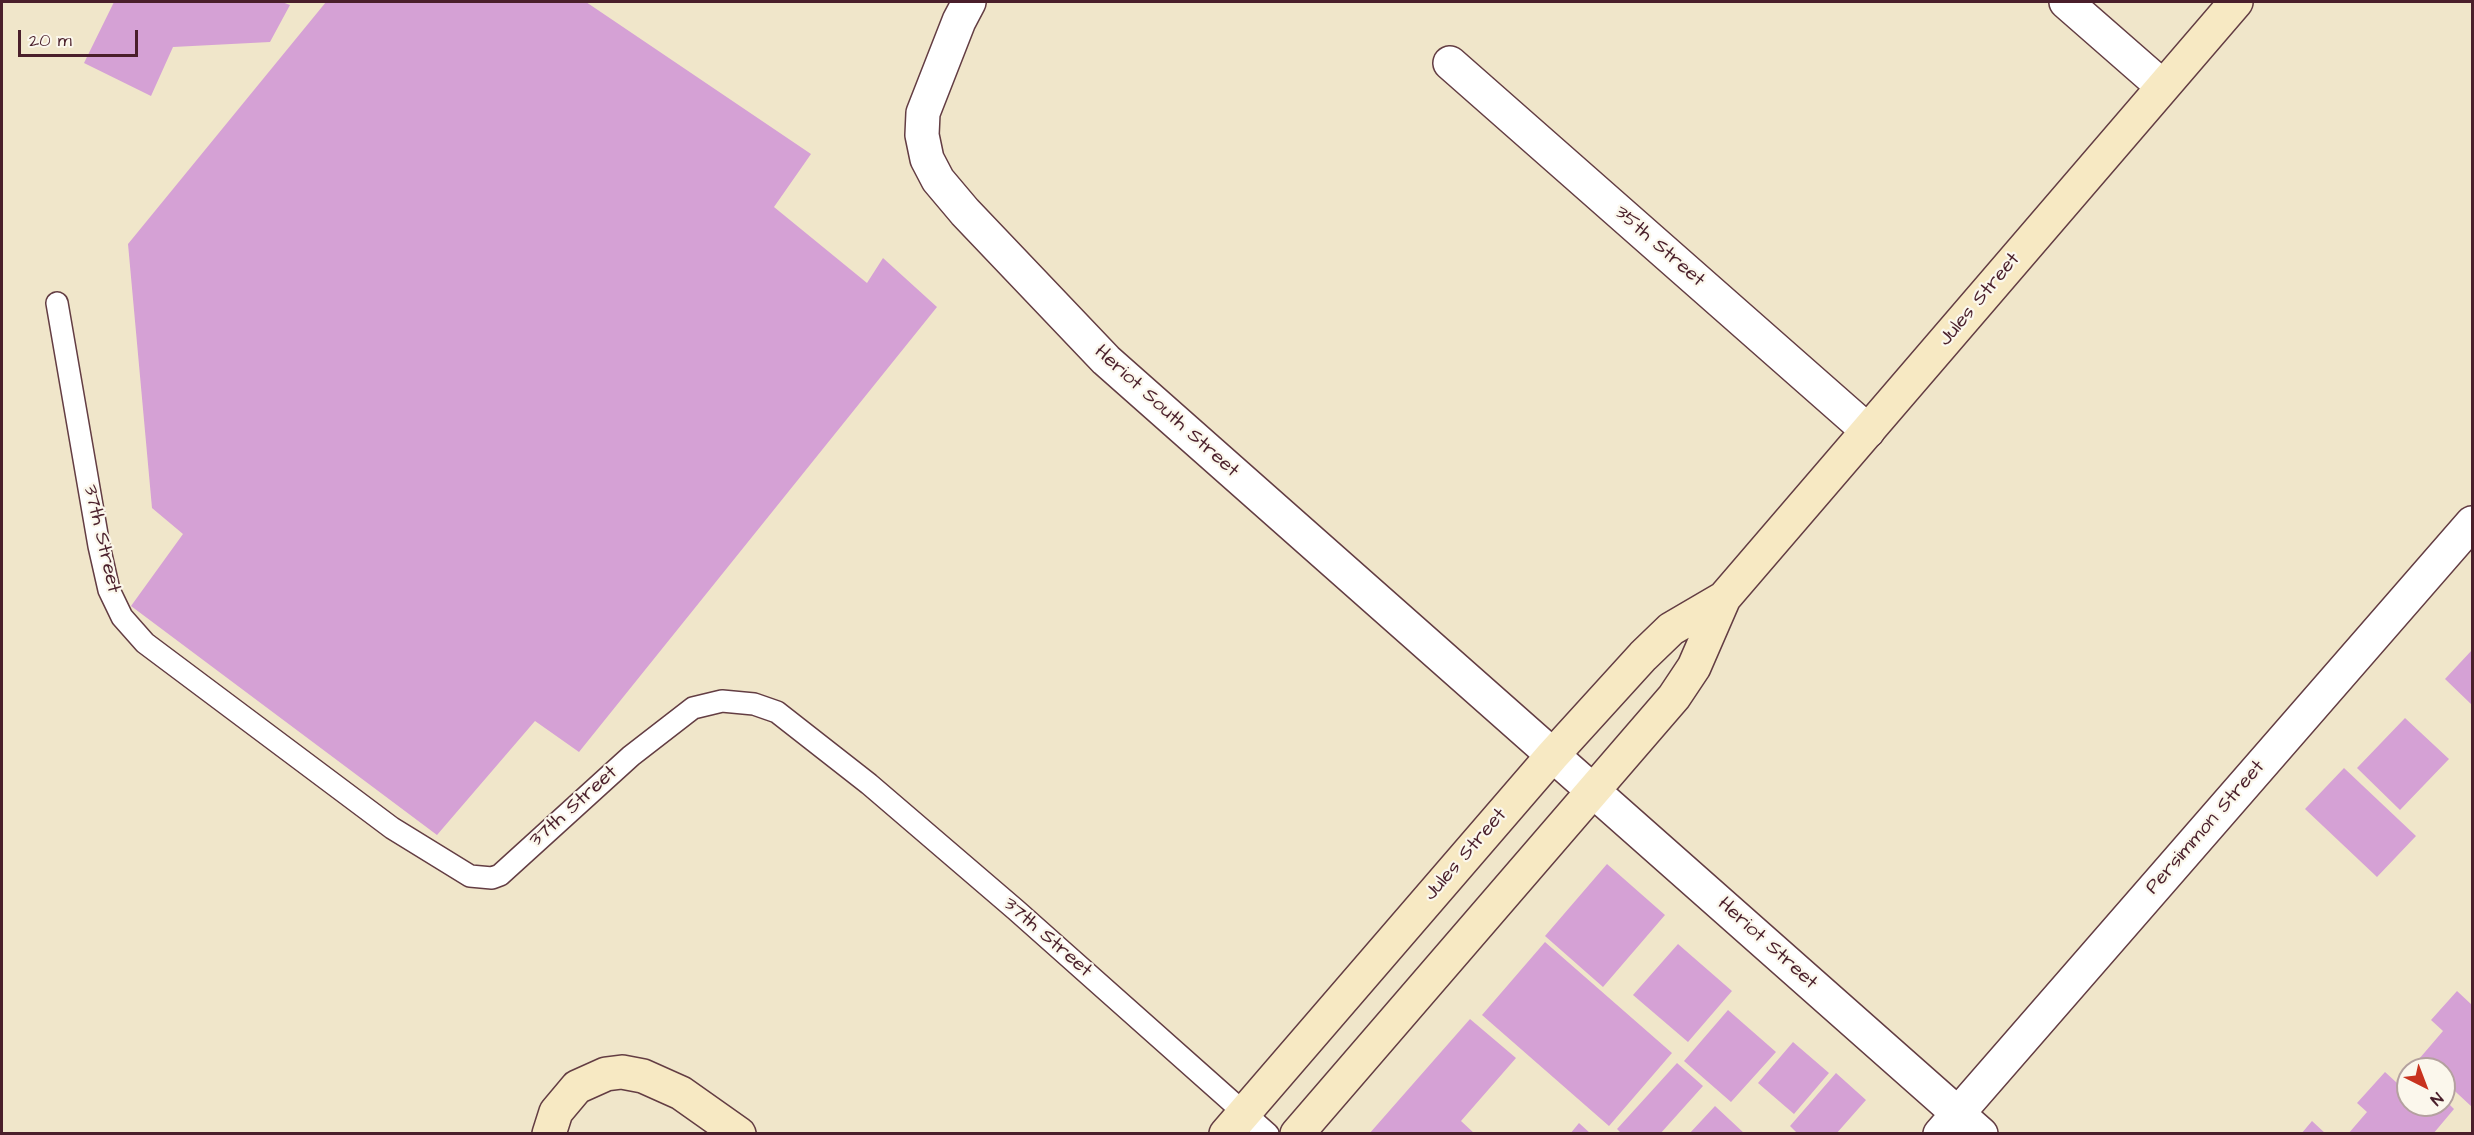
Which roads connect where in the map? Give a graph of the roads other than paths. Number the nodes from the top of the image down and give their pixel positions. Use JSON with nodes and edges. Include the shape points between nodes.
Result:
{"nodes":[{"id":1,"x":969,"y":2,"type":"edge"},
{"id":2,"x":2066,"y":2,"type":"edge"},
{"id":3,"x":2236,"y":2,"type":"edge"},
{"id":4,"x":1450,"y":63,"type":"dead end"},
{"id":5,"x":2162,"y":86,"type":"junction"},
{"id":6,"x":57,"y":303,"type":"dead end"},
{"id":7,"x":1868,"y":431,"type":"junction"},
{"id":8,"x":2472,"y":523,"type":"edge"},
{"id":9,"x":1724,"y":598,"type":"junction"},
{"id":10,"x":1552,"y":756,"type":"junction"},
{"id":11,"x":1593,"y":791,"type":"junction"},
{"id":12,"x":1246,"y":1126,"type":"edge"},
{"id":13,"x":1959,"y":1127,"type":"edge"},
{"id":14,"x":549,"y":1134,"type":"edge"},
{"id":15,"x":739,"y":1134,"type":"edge"},
{"id":16,"x":1297,"y":1134,"type":"edge"}],
"edges":[{"from":1,"to":10,"type":"street","name":"Heriot South Street","via":[[923,113],[927,159],[938,180],[1106,360]]},
{"from":2,"to":5,"type":"street"},
{"from":3,"to":5,"type":"main road","name":"Jules Street"},
{"from":4,"to":7,"type":"street","name":"35th Street"},
{"from":5,"to":7,"type":"main road","name":"Jules Street"},
{"from":6,"to":12,"type":"lane","name":"37th Street","via":[[99,546],[110,590],[122,617],[145,643],[392,828],[470,876],[492,878],[500,875],[631,756],[693,708],[722,701],[777,711],[869,783]]},
{"from":7,"to":9,"type":"main road","name":"Jules Street"},
{"from":8,"to":13,"type":"street","name":"Persimmon Street"},
{"from":9,"to":10,"type":"main road","name":"Jules Street","via":[[1671,629]]},
{"from":9,"to":11,"type":"main road","name":"Jules Street","via":[[1694,667],[1674,697]]},
{"from":10,"to":11,"type":"street","name":"Heriot Street"},
{"from":10,"to":12,"type":"main road","name":"Jules Street"},
{"from":11,"to":13,"type":"street","name":"Heriot Street"},
{"from":11,"to":16,"type":"main road","name":"Jules Street"},
{"from":14,"to":15,"type":"main road","via":[[556,1112],[577,1087],[606,1074],[622,1072],[681,1093]]}]}
